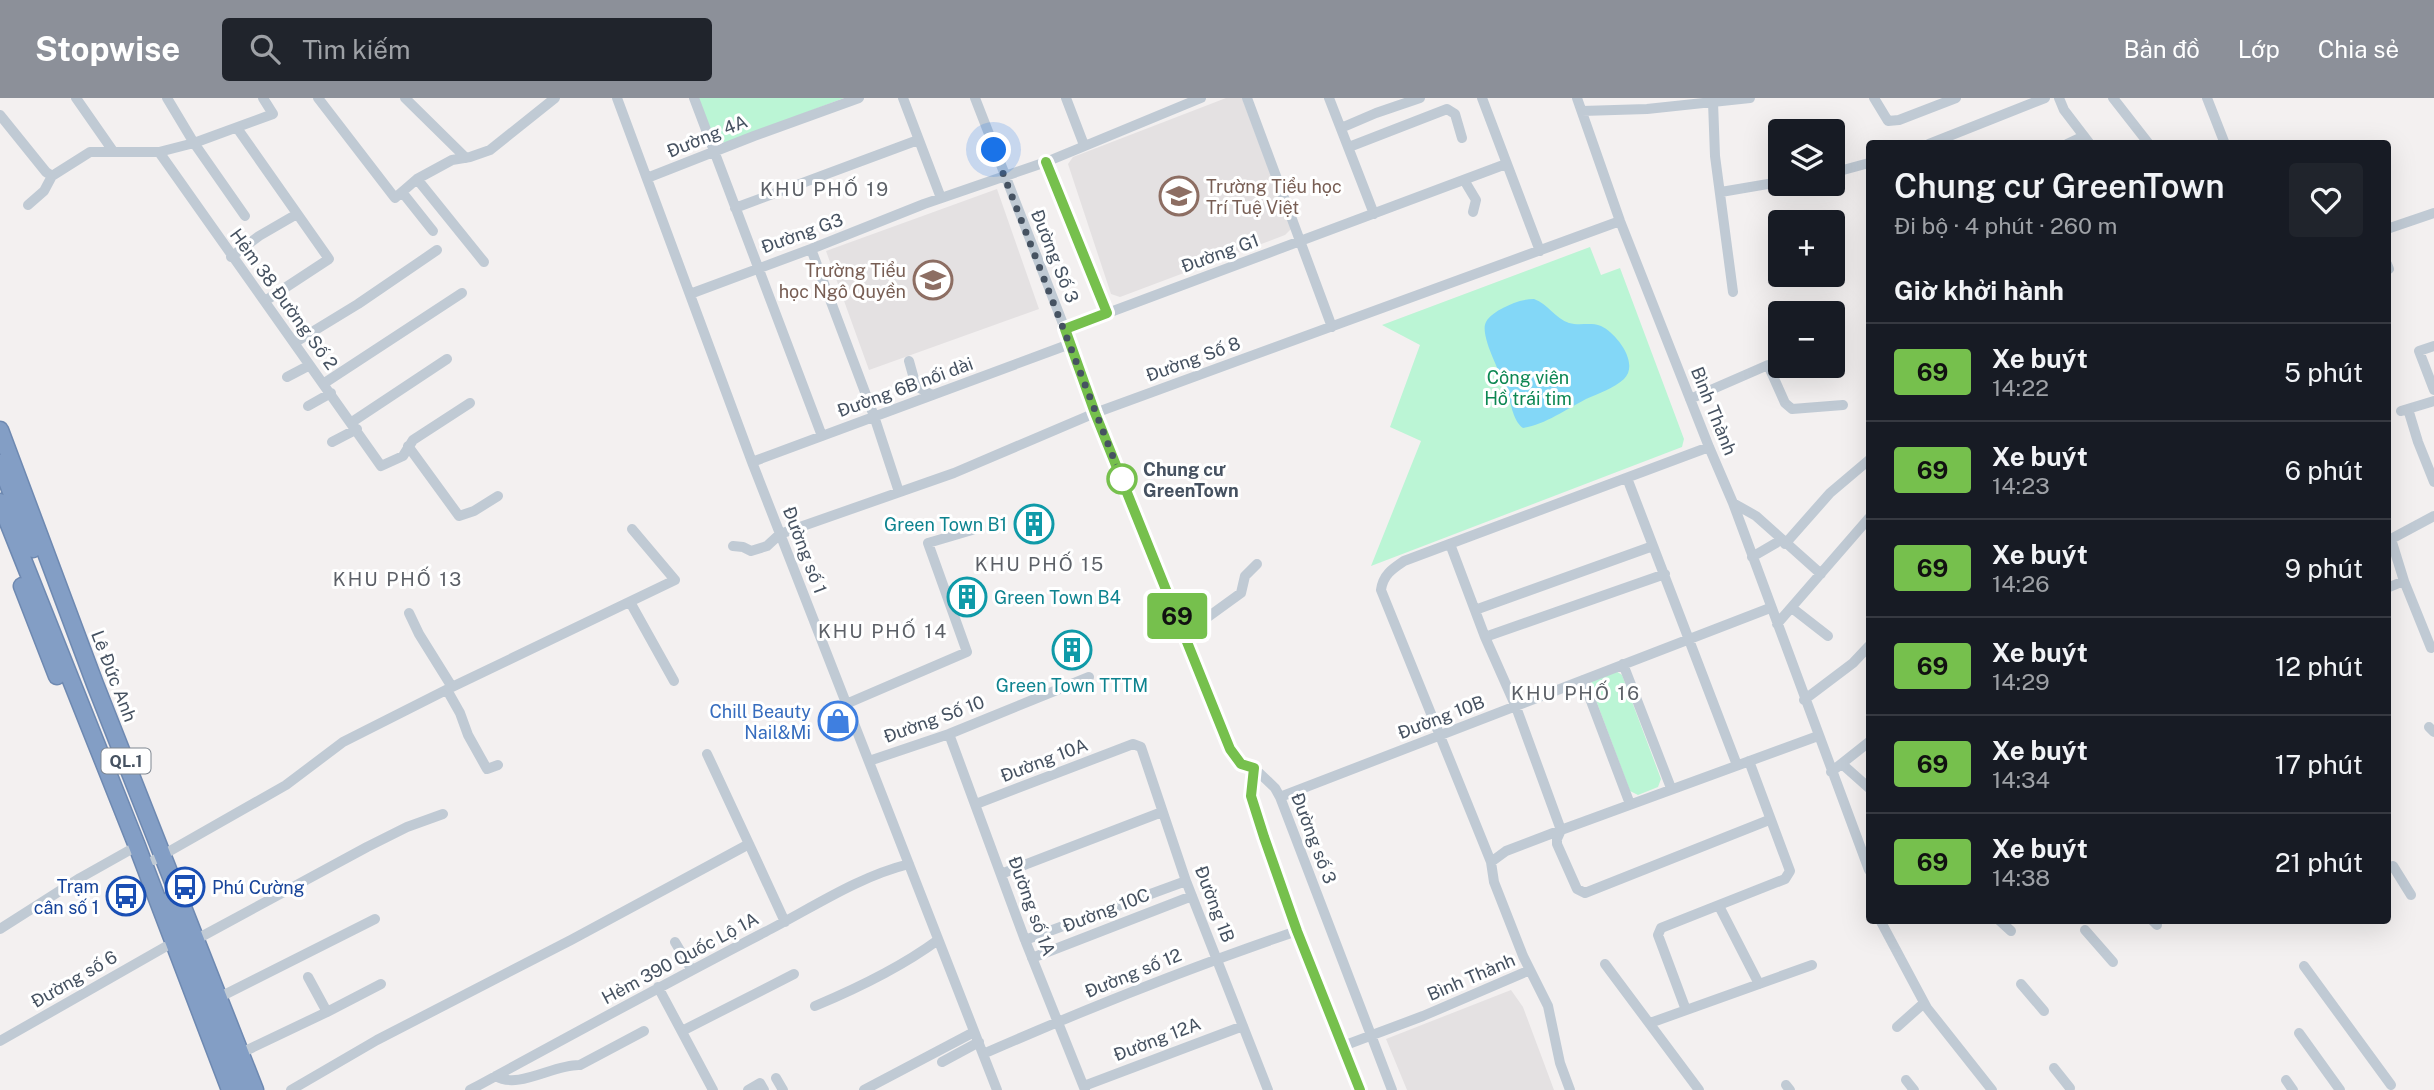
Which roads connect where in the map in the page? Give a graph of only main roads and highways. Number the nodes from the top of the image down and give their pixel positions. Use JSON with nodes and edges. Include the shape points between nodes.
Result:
{"nodes":[{"id":1,"x":0,"y":430,"type":"edge"},
{"id":2,"x":0,"y":463,"type":"edge"},
{"id":3,"x":0,"y":502,"type":"edge"},
{"id":4,"x":0,"y":528,"type":"edge"},
{"id":5,"x":133,"y":848,"type":"junction"},
{"id":6,"x":159,"y":857,"type":"junction"},
{"id":7,"x":220,"y":1090,"type":"edge"},
{"id":8,"x":230,"y":1090,"type":"edge"},
{"id":9,"x":243,"y":1090,"type":"edge"},
{"id":10,"x":255,"y":1090,"type":"edge"}],
"edges":[{"from":1,"to":6,"type":"highway","name":"Lê Đức Anh","number":"QL.1"},
{"from":2,"to":6,"type":"highway","name":"Lê Đức Anh","number":"QL.1"},
{"from":3,"to":5,"type":"highway","number":"QL.1"},
{"from":4,"to":5,"type":"highway","number":"QL.1","via":[[41,636]]},
{"from":5,"to":7,"type":"highway","number":"QL.1"},
{"from":5,"to":8,"type":"highway","number":"QL.1"},
{"from":6,"to":9,"type":"highway","name":"Lê Đức Anh","number":"QL.1"},
{"from":6,"to":10,"type":"highway","name":"Lê Đức Anh","number":"QL.1","via":[[197,939]]}]}
